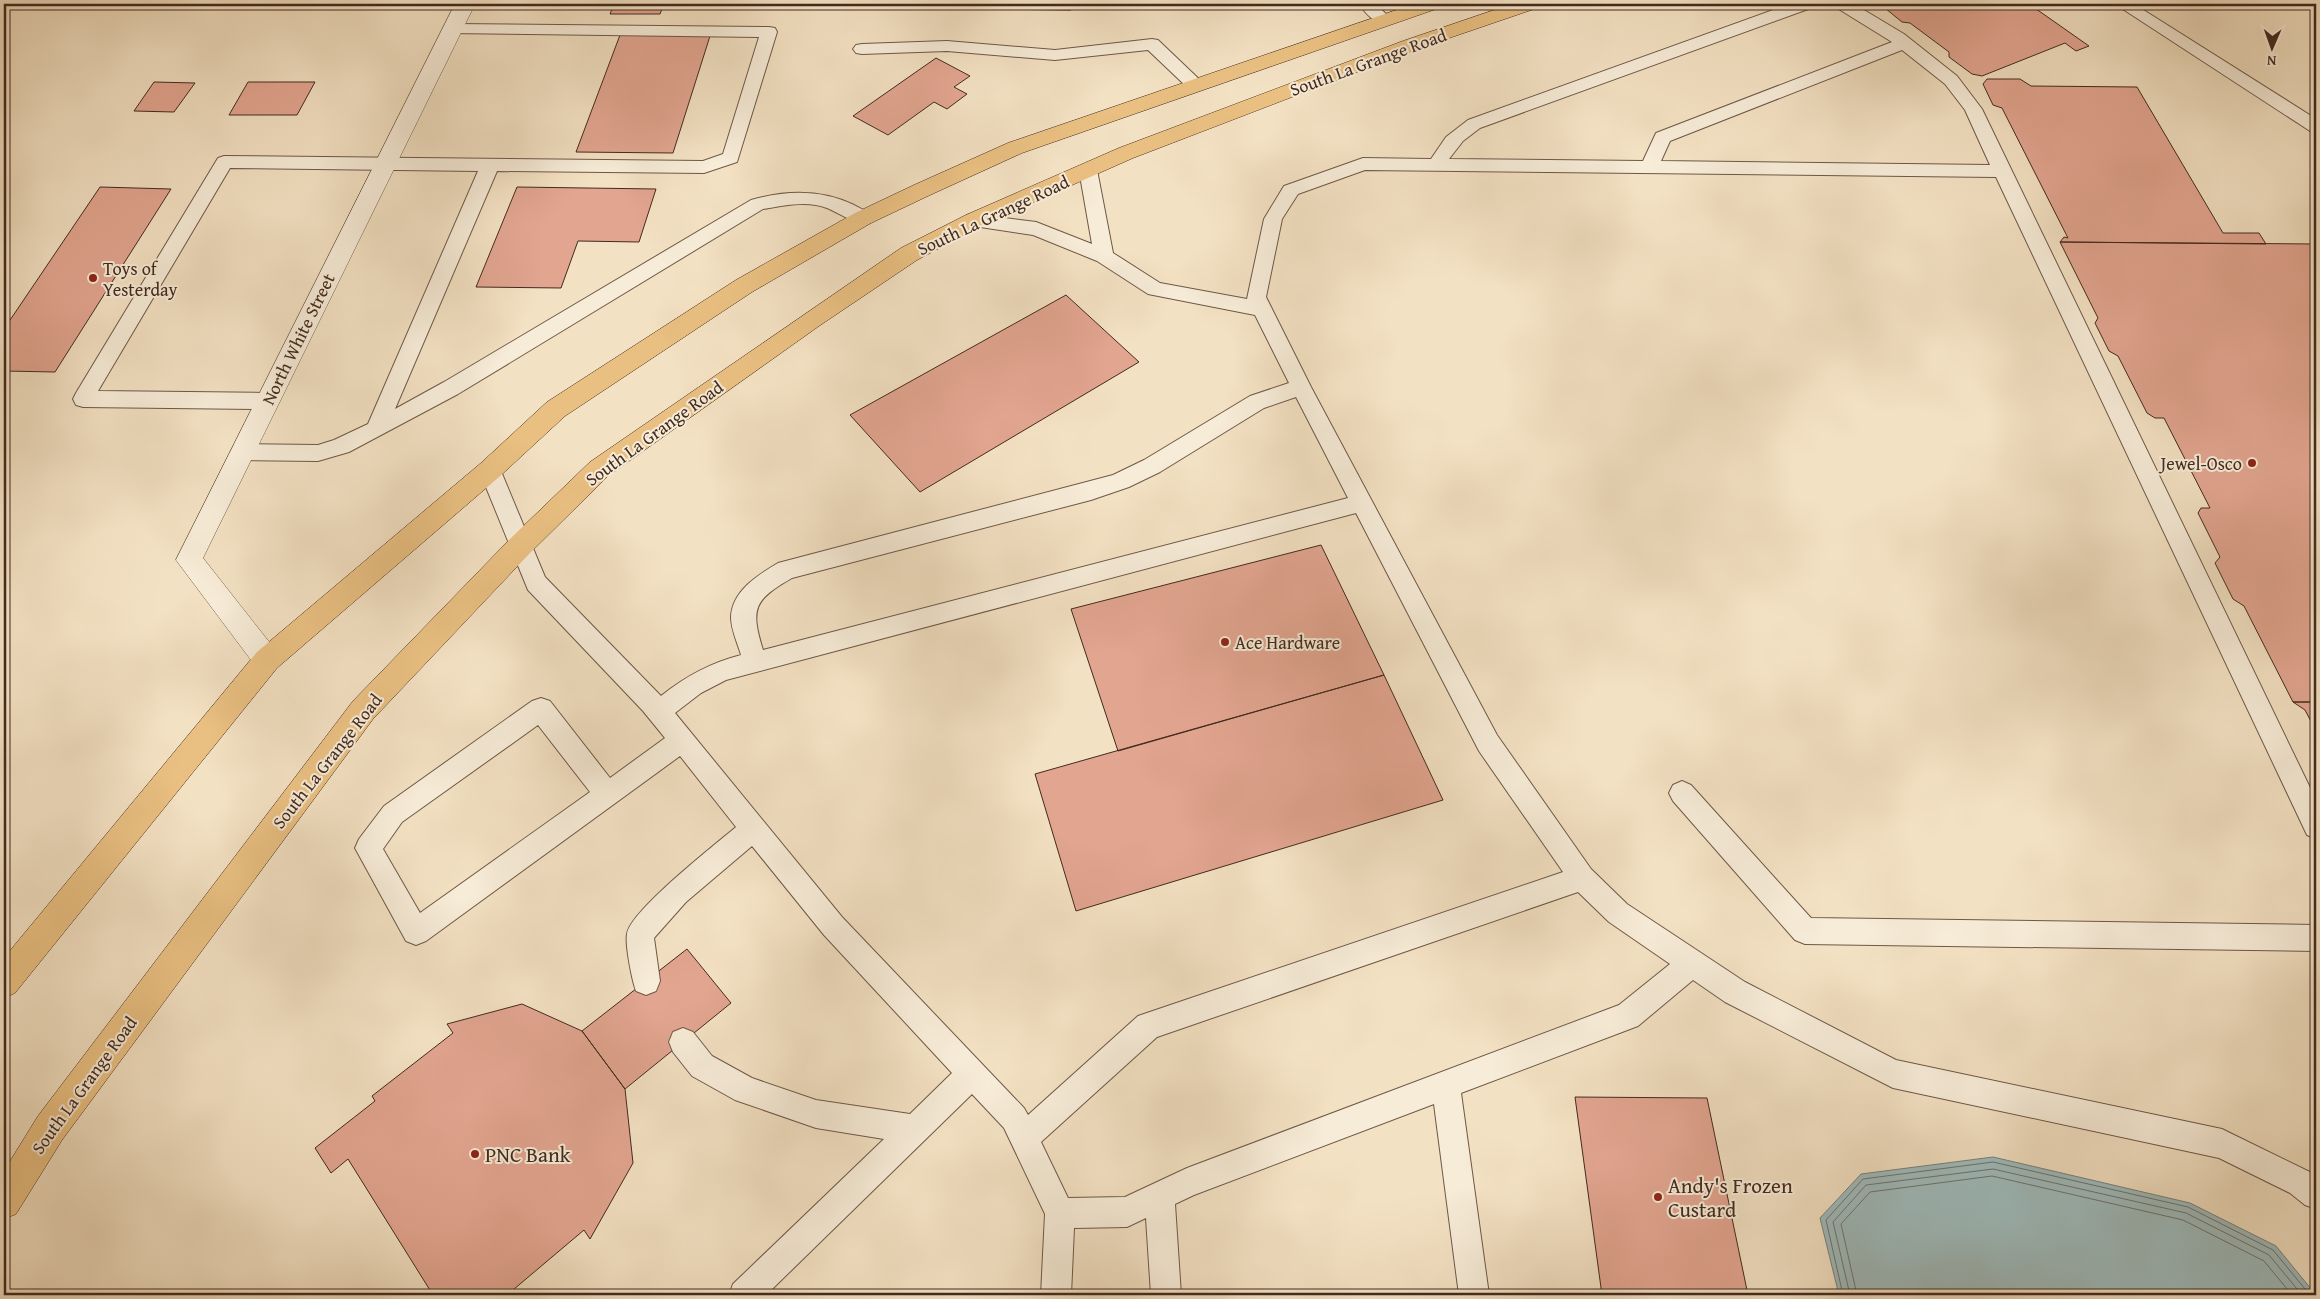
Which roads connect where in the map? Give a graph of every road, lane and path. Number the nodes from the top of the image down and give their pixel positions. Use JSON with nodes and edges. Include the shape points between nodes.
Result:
{"nodes":[{"id":1,"x":465,"y":4,"type":"edge"},
{"id":2,"x":1367,"y":4,"type":"edge"},
{"id":3,"x":1432,"y":4,"type":"edge"},
{"id":4,"x":1530,"y":4,"type":"edge"},
{"id":5,"x":1805,"y":4,"type":"edge"},
{"id":6,"x":1844,"y":4,"type":"edge"},
{"id":7,"x":2123,"y":4,"type":"edge"},
{"id":8,"x":1384,"y":20,"type":"junction"},
{"id":9,"x":452,"y":29,"type":"junction"},
{"id":10,"x":1904,"y":43,"type":"junction"},
{"id":11,"x":862,"y":50,"type":"dead end"},
{"id":12,"x":1195,"y":85,"type":"junction"},
{"id":13,"x":2316,"y":127,"type":"edge"},
{"id":14,"x":386,"y":163,"type":"junction"},
{"id":15,"x":490,"y":165,"type":"junction"},
{"id":16,"x":1437,"y":165,"type":"junction"},
{"id":17,"x":1650,"y":167,"type":"junction"},
{"id":18,"x":1088,"y":170,"type":"junction"},
{"id":19,"x":2003,"y":171,"type":"junction"},
{"id":20,"x":863,"y":218,"type":"junction"},
{"id":21,"x":974,"y":220,"type":"junction"},
{"id":22,"x":1104,"y":256,"type":"junction"},
{"id":23,"x":1262,"y":309,"type":"junction"},
{"id":24,"x":1301,"y":387,"type":"junction"},
{"id":25,"x":267,"y":401,"type":"junction"},
{"id":26,"x":376,"y":429,"type":"junction"},
{"id":27,"x":242,"y":452,"type":"junction"},
{"id":28,"x":490,"y":470,"type":"junction"},
{"id":29,"x":1361,"y":503,"type":"junction"},
{"id":30,"x":521,"y":545,"type":"junction"},
{"id":31,"x":267,"y":660,"type":"junction"},
{"id":32,"x":755,"y":662,"type":"junction"},
{"id":33,"x":659,"y":712,"type":"junction"},
{"id":34,"x":682,"y":740,"type":"junction"},
{"id":35,"x":1682,"y":793,"type":"dead end"},
{"id":36,"x":606,"y":794,"type":"junction"},
{"id":37,"x":2316,"y":827,"type":"edge"},
{"id":38,"x":754,"y":828,"type":"junction"},
{"id":39,"x":1582,"y":878,"type":"junction"},
{"id":40,"x":2316,"y":938,"type":"edge"},
{"id":41,"x":1692,"y":963,"type":"junction"},
{"id":42,"x":646,"y":981,"type":"dead end"},
{"id":43,"x":4,"y":982,"type":"edge"},
{"id":44,"x":683,"y":1042,"type":"dead end"},
{"id":45,"x":972,"y":1074,"type":"junction"},
{"id":46,"x":1446,"y":1085,"type":"junction"},
{"id":47,"x":916,"y":1129,"type":"junction"},
{"id":48,"x":1024,"y":1138,"type":"junction"},
{"id":49,"x":2316,"y":1194,"type":"edge"},
{"id":50,"x":1160,"y":1197,"type":"junction"},
{"id":51,"x":4,"y":1202,"type":"edge"},
{"id":52,"x":1060,"y":1213,"type":"junction"},
{"id":53,"x":744,"y":1295,"type":"edge"},
{"id":54,"x":1056,"y":1295,"type":"edge"},
{"id":55,"x":1166,"y":1295,"type":"edge"},
{"id":56,"x":1474,"y":1295,"type":"edge"}],
"edges":[{"from":1,"to":9,"type":"street","name":"North White Street"},
{"from":2,"to":8,"type":"lane"},
{"from":3,"to":8,"type":"main road","name":"South La Grange Road"},
{"from":4,"to":18,"type":"main road","name":"South La Grange Road","via":[[1392,52]]},
{"from":5,"to":16,"type":"lane","via":[[1474,124],[1456,136]]},
{"from":6,"to":10,"type":"lane"},
{"from":7,"to":13,"type":"lane"},
{"from":8,"to":12,"type":"main road","name":"South La Grange Road"},
{"from":9,"to":14,"type":"street","name":"North White Street"},
{"from":9,"to":15,"type":"lane","via":[[769,32],[731,158],[704,167]]},
{"from":10,"to":17,"type":"lane","via":[[1662,137]]},
{"from":10,"to":19,"type":"lane","via":[[1951,80],[1973,109]]},
{"from":11,"to":12,"type":"lane","via":[[947,46],[1055,55],[1152,44]]},
{"from":12,"to":20,"type":"main road","name":"South La Grange Road","via":[[1015,148]]},
{"from":14,"to":15,"type":"lane"},
{"from":14,"to":25,"type":"street","name":"North White Street"},
{"from":14,"to":25,"type":"lane","via":[[224,162],[83,399]]},
{"from":15,"to":26,"type":"lane"},
{"from":16,"to":17,"type":"lane"},
{"from":16,"to":23,"type":"lane","via":[[1363,164],[1291,190],[1273,219],[1256,297]]},
{"from":17,"to":19,"type":"lane"},
{"from":18,"to":21,"type":"main road","name":"South La Grange Road"},
{"from":18,"to":22,"type":"lane"},
{"from":19,"to":37,"type":"lane"},
{"from":20,"to":26,"type":"lane","via":[[830,202],[811,199],[758,204],[451,388]]},
{"from":20,"to":28,"type":"main road","name":"South La Grange Road","via":[[744,286],[556,409]]},
{"from":21,"to":22,"type":"lane","via":[[1036,229]]},
{"from":21,"to":30,"type":"main road","name":"South La Grange Road","via":[[909,254],[599,469]]},
{"from":22,"to":23,"type":"lane","via":[[1155,289]]},
{"from":23,"to":24,"type":"lane"},
{"from":24,"to":29,"type":"lane"},
{"from":24,"to":32,"type":"lane","via":[[1257,402],[1152,466],[1121,481],[786,570],[762,583],[750,598],[743,617]]},
{"from":25,"to":27,"type":"street","name":"North White Street"},
{"from":26,"to":27,"type":"lane","via":[[318,453]]},
{"from":27,"to":31,"type":"street","name":"North White Street","via":[[188,560]]},
{"from":28,"to":30,"type":"lane"},
{"from":28,"to":31,"type":"main road","name":"South La Grange Road"},
{"from":29,"to":32,"type":"lane"},
{"from":29,"to":39,"type":"lane","via":[[1488,743]]},
{"from":30,"to":33,"type":"lane","via":[[536,583]]},
{"from":30,"to":51,"type":"main road","name":"South La Grange Road","via":[[363,710],[50,1128]]},
{"from":31,"to":43,"type":"main road","name":"South La Grange Road"},
{"from":32,"to":33,"type":"lane","via":[[721,671],[699,682]]},
{"from":33,"to":34,"type":"lane"},
{"from":34,"to":36,"type":"lane"},
{"from":34,"to":38,"type":"lane"},
{"from":35,"to":40,"type":"lane","via":[[1805,931]]},
{"from":36,"to":36,"type":"lane","via":[[416,932],[368,848],[393,814],[541,709]]},
{"from":38,"to":42,"type":"lane","via":[[677,893],[640,934]]},
{"from":38,"to":45,"type":"lane","via":[[833,926]]},
{"from":39,"to":41,"type":"lane","via":[[1618,913]]},
{"from":39,"to":48,"type":"lane","via":[[1148,1026]]},
{"from":41,"to":46,"type":"lane","via":[[1628,1016]]},
{"from":41,"to":49,"type":"lane","via":[[1735,992],[1893,1074],[2222,1144],[2301,1182]]},
{"from":44,"to":47,"type":"lane","via":[[702,1066],[745,1090],[816,1114]]},
{"from":45,"to":47,"type":"lane"},
{"from":45,"to":48,"type":"lane","via":[[1014,1118]]},
{"from":46,"to":50,"type":"lane","via":[[1187,1183]]},
{"from":46,"to":56,"type":"lane"},
{"from":47,"to":53,"type":"lane"},
{"from":48,"to":52,"type":"lane"},
{"from":50,"to":52,"type":"lane","via":[[1128,1212]]},
{"from":50,"to":55,"type":"lane"},
{"from":52,"to":54,"type":"lane"}]}
